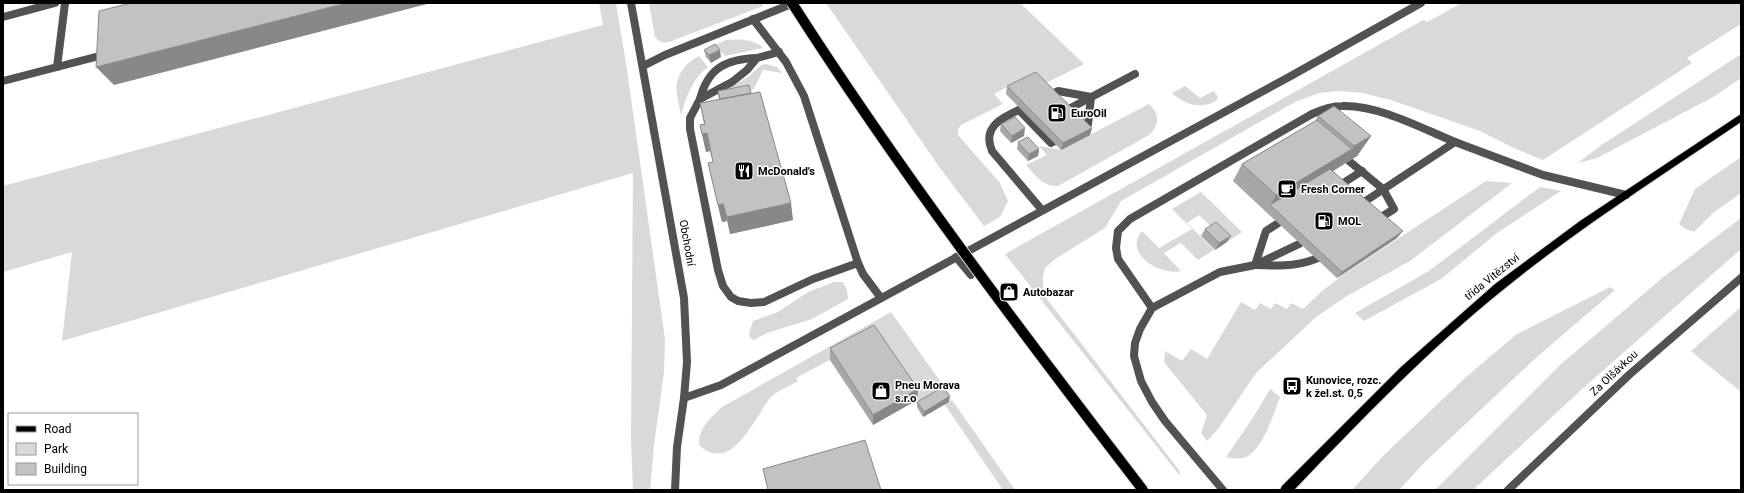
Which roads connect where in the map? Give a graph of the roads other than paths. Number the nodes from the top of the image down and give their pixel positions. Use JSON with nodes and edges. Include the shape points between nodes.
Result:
{"nodes":[{"id":1,"x":55,"y":3,"type":"edge"},
{"id":2,"x":65,"y":3,"type":"edge"},
{"id":3,"x":631,"y":3,"type":"edge"},
{"id":4,"x":793,"y":3,"type":"edge"},
{"id":5,"x":1421,"y":3,"type":"edge"},
{"id":6,"x":3,"y":17,"type":"edge"},
{"id":7,"x":753,"y":20,"type":"junction"},
{"id":8,"x":113,"y":52,"type":"edge"},
{"id":9,"x":779,"y":52,"type":"junction"},
{"id":10,"x":757,"y":58,"type":"junction"},
{"id":11,"x":643,"y":66,"type":"junction"},
{"id":12,"x":58,"y":67,"type":"junction"},
{"id":13,"x":1135,"y":74,"type":"dead end"},
{"id":14,"x":3,"y":81,"type":"edge"},
{"id":15,"x":1091,"y":97,"type":"junction"},
{"id":16,"x":700,"y":99,"type":"junction"},
{"id":17,"x":1019,"y":110,"type":"junction"},
{"id":18,"x":1056,"y":116,"type":"edge"},
{"id":19,"x":1741,"y":117,"type":"edge"},
{"id":20,"x":1456,"y":142,"type":"junction"},
{"id":21,"x":1349,"y":161,"type":"edge"},
{"id":22,"x":1362,"y":171,"type":"junction"},
{"id":23,"x":1383,"y":189,"type":"junction"},
{"id":24,"x":1331,"y":190,"type":"edge"},
{"id":25,"x":1626,"y":195,"type":"junction"},
{"id":26,"x":1042,"y":210,"type":"junction"},
{"id":27,"x":1352,"y":210,"type":"edge"},
{"id":28,"x":1291,"y":215,"type":"edge"},
{"id":29,"x":1370,"y":225,"type":"edge"},
{"id":30,"x":1313,"y":236,"type":"edge"},
{"id":31,"x":1330,"y":251,"type":"edge"},
{"id":32,"x":956,"y":257,"type":"junction"},
{"id":33,"x":858,"y":264,"type":"junction"},
{"id":34,"x":1255,"y":265,"type":"junction"},
{"id":35,"x":971,"y":275,"type":"dead end"},
{"id":36,"x":1741,"y":278,"type":"edge"},
{"id":37,"x":881,"y":298,"type":"junction"},
{"id":38,"x":1152,"y":308,"type":"junction"},
{"id":39,"x":684,"y":398,"type":"junction"},
{"id":40,"x":675,"y":490,"type":"edge"},
{"id":41,"x":1143,"y":490,"type":"edge"},
{"id":42,"x":1223,"y":490,"type":"edge"},
{"id":43,"x":1286,"y":490,"type":"edge"},
{"id":44,"x":1508,"y":490,"type":"edge"}],
"edges":[{"from":1,"to":6,"type":"street"},
{"from":2,"to":12,"type":"street"},
{"from":3,"to":11,"type":"street","name":"Obchodní"},
{"from":4,"to":7,"type":"street"},
{"from":4,"to":41,"type":"main road","bridge":true,"via":[[878,135],[1026,338]]},
{"from":5,"to":26,"type":"street"},
{"from":7,"to":9,"type":"street"},
{"from":7,"to":11,"type":"street"},
{"from":8,"to":12,"type":"street"},
{"from":9,"to":10,"type":"street"},
{"from":9,"to":33,"type":"street","via":[[793,72],[804,96]]},
{"from":10,"to":16,"type":"street","via":[[732,82]]},
{"from":10,"to":16,"type":"street","via":[[737,59],[720,67],[706,80]]},
{"from":11,"to":39,"type":"street","name":"Obchodní","via":[[684,298],[687,362]]},
{"from":12,"to":14,"type":"street"},
{"from":13,"to":15,"type":"street"},
{"from":15,"to":17,"type":"street","via":[[1058,91]]},
{"from":15,"to":17,"type":"street","via":[[1088,124],[1051,143],[1038,125]]},
{"from":15,"to":18,"type":"street"},
{"from":16,"to":33,"type":"street","via":[[690,118],[690,130],[718,270],[723,286],[731,297],[751,303],[764,302],[813,279]]},
{"from":17,"to":26,"type":"street","via":[[993,124],[988,132],[988,145]]},
{"from":19,"to":25,"type":"main road","name":"třída Vítězství"},
{"from":20,"to":23,"type":"street"},
{"from":20,"to":25,"type":"street","via":[[1543,175]]},
{"from":20,"to":38,"type":"street","via":[[1360,107],[1327,108],[1130,219],[1118,231],[1118,259]]},
{"from":21,"to":22,"type":"street"},
{"from":22,"to":23,"type":"street"},
{"from":22,"to":24,"type":"street"},
{"from":23,"to":27,"type":"street"},
{"from":23,"to":29,"type":"street","via":[[1394,209]]},
{"from":25,"to":43,"type":"main road","name":"třída Vítězství","via":[[1532,261],[1441,336]]},
{"from":26,"to":32,"type":"street"},
{"from":28,"to":34,"type":"street","via":[[1266,231]]},
{"from":30,"to":34,"type":"street"},
{"from":31,"to":34,"type":"street","via":[[1317,260],[1293,267]]},
{"from":32,"to":35,"type":"street"},
{"from":32,"to":37,"type":"street"},
{"from":33,"to":37,"type":"street"},
{"from":34,"to":38,"type":"street","via":[[1220,272]]},
{"from":36,"to":44,"type":"street","name":"Za Olšávkou","via":[[1630,374]]},
{"from":37,"to":39,"type":"street","via":[[722,385]]},
{"from":38,"to":42,"type":"street","via":[[1135,343],[1134,356],[1141,381],[1165,420]]},
{"from":39,"to":40,"type":"street","name":"Obchodní","via":[[677,447]]}]}
